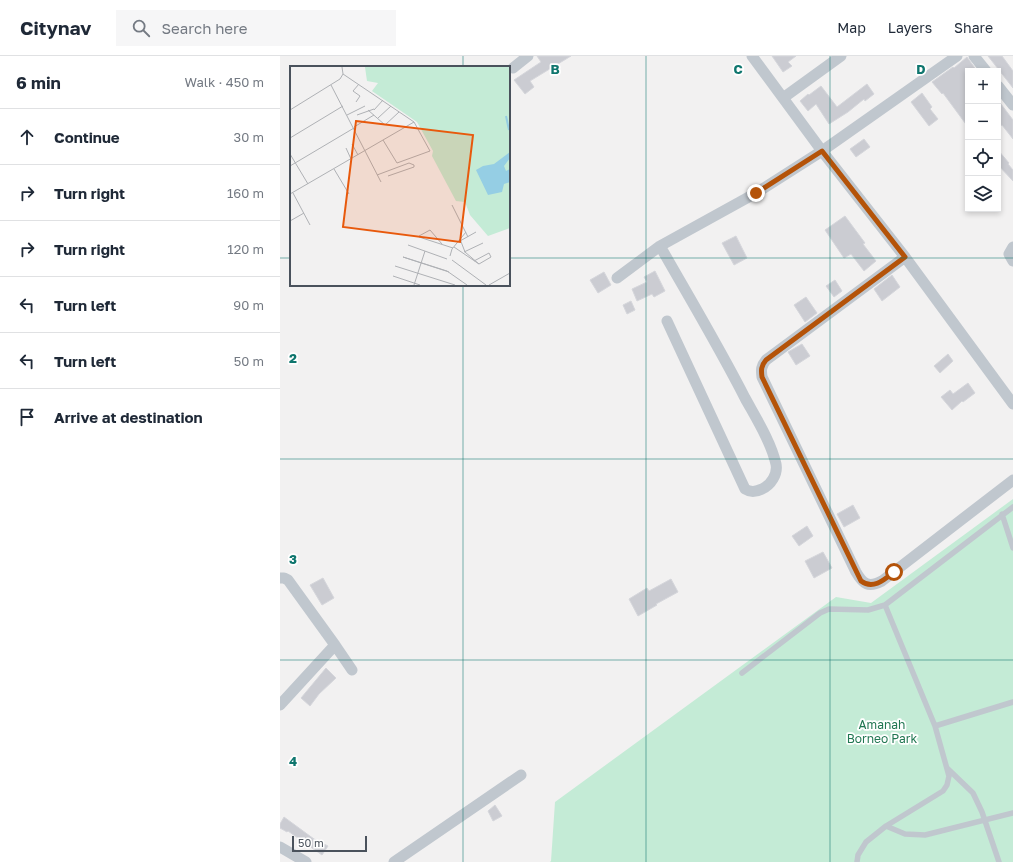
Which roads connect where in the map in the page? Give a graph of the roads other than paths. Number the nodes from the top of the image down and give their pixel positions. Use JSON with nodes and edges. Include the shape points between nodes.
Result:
{"nodes":[{"id":1,"x":528,"y":56,"type":"edge"},
{"id":2,"x":841,"y":56,"type":"edge"},
{"id":3,"x":957,"y":56,"type":"edge"},
{"id":4,"x":974,"y":56,"type":"edge"},
{"id":5,"x":753,"y":57,"type":"edge"},
{"id":6,"x":513,"y":68,"type":"dead end"},
{"id":7,"x":984,"y":68,"type":"edge"},
{"id":8,"x":1001,"y":90,"type":"edge"},
{"id":9,"x":783,"y":98,"type":"junction"},
{"id":10,"x":1013,"y":105,"type":"edge"},
{"id":11,"x":822,"y":151,"type":"junction"},
{"id":12,"x":660,"y":246,"type":"junction"},
{"id":13,"x":1013,"y":247,"type":"edge"},
{"id":14,"x":905,"y":257,"type":"junction"},
{"id":15,"x":1013,"y":261,"type":"edge"},
{"id":16,"x":617,"y":278,"type":"dead end"},
{"id":17,"x":667,"y":321,"type":"dead end"},
{"id":18,"x":1013,"y":404,"type":"edge"},
{"id":19,"x":1013,"y":480,"type":"edge"},
{"id":20,"x":1013,"y":507,"type":"edge"},
{"id":21,"x":1002,"y":514,"type":"junction"},
{"id":22,"x":1013,"y":548,"type":"edge"},
{"id":23,"x":280,"y":578,"type":"edge"},
{"id":24,"x":885,"y":605,"type":"junction"},
{"id":25,"x":335,"y":645,"type":"junction"},
{"id":26,"x":352,"y":670,"type":"dead end"},
{"id":27,"x":742,"y":673,"type":"dead end"},
{"id":28,"x":1013,"y":702,"type":"edge"},
{"id":29,"x":280,"y":705,"type":"edge"},
{"id":30,"x":935,"y":726,"type":"junction"},
{"id":31,"x":946,"y":768,"type":"junction"},
{"id":32,"x":521,"y":775,"type":"dead end"},
{"id":33,"x":1013,"y":813,"type":"edge"},
{"id":34,"x":985,"y":820,"type":"junction"},
{"id":35,"x":886,"y":826,"type":"junction"},
{"id":36,"x":280,"y":847,"type":"edge"},
{"id":37,"x":292,"y":861,"type":"edge"},
{"id":38,"x":394,"y":862,"type":"edge"},
{"id":39,"x":857,"y":862,"type":"edge"},
{"id":40,"x":998,"y":862,"type":"edge"}],
"edges":[{"from":1,"to":6,"type":"street"},
{"from":2,"to":9,"type":"street"},
{"from":3,"to":11,"type":"street"},
{"from":4,"to":7,"type":"street"},
{"from":5,"to":9,"type":"street"},
{"from":8,"to":10,"type":"street"},
{"from":9,"to":11,"type":"street"},
{"from":11,"to":12,"type":"street","via":[[756,193]]},
{"from":11,"to":14,"type":"street"},
{"from":12,"to":16,"type":"street"},
{"from":12,"to":17,"type":"street","via":[[737,382],[771,450],[776,466],[774,477],[764,488],[756,492],[745,489]]},
{"from":13,"to":15,"type":"street","via":[[1009,254]]},
{"from":14,"to":18,"type":"street"},
{"from":14,"to":19,"type":"street","via":[[766,360],[761,371],[861,581],[875,585],[882,581]]},
{"from":20,"to":21,"type":"lane"},
{"from":21,"to":22,"type":"lane"},
{"from":21,"to":24,"type":"lane"},
{"from":23,"to":25,"type":"street","via":[[288,580]]},
{"from":24,"to":27,"type":"lane","via":[[868,610],[829,609],[820,613]]},
{"from":24,"to":30,"type":"lane"},
{"from":25,"to":26,"type":"street"},
{"from":25,"to":29,"type":"street"},
{"from":28,"to":30,"type":"lane"},
{"from":30,"to":31,"type":"lane"},
{"from":31,"to":34,"type":"lane","via":[[972,793]]},
{"from":31,"to":35,"type":"lane","via":[[949,776],[943,791]]},
{"from":32,"to":38,"type":"street"},
{"from":33,"to":34,"type":"lane"},
{"from":34,"to":35,"type":"lane","via":[[925,835],[905,834]]},
{"from":34,"to":40,"type":"lane"},
{"from":35,"to":39,"type":"lane","via":[[866,842]]},
{"from":36,"to":37,"type":"street"}]}
